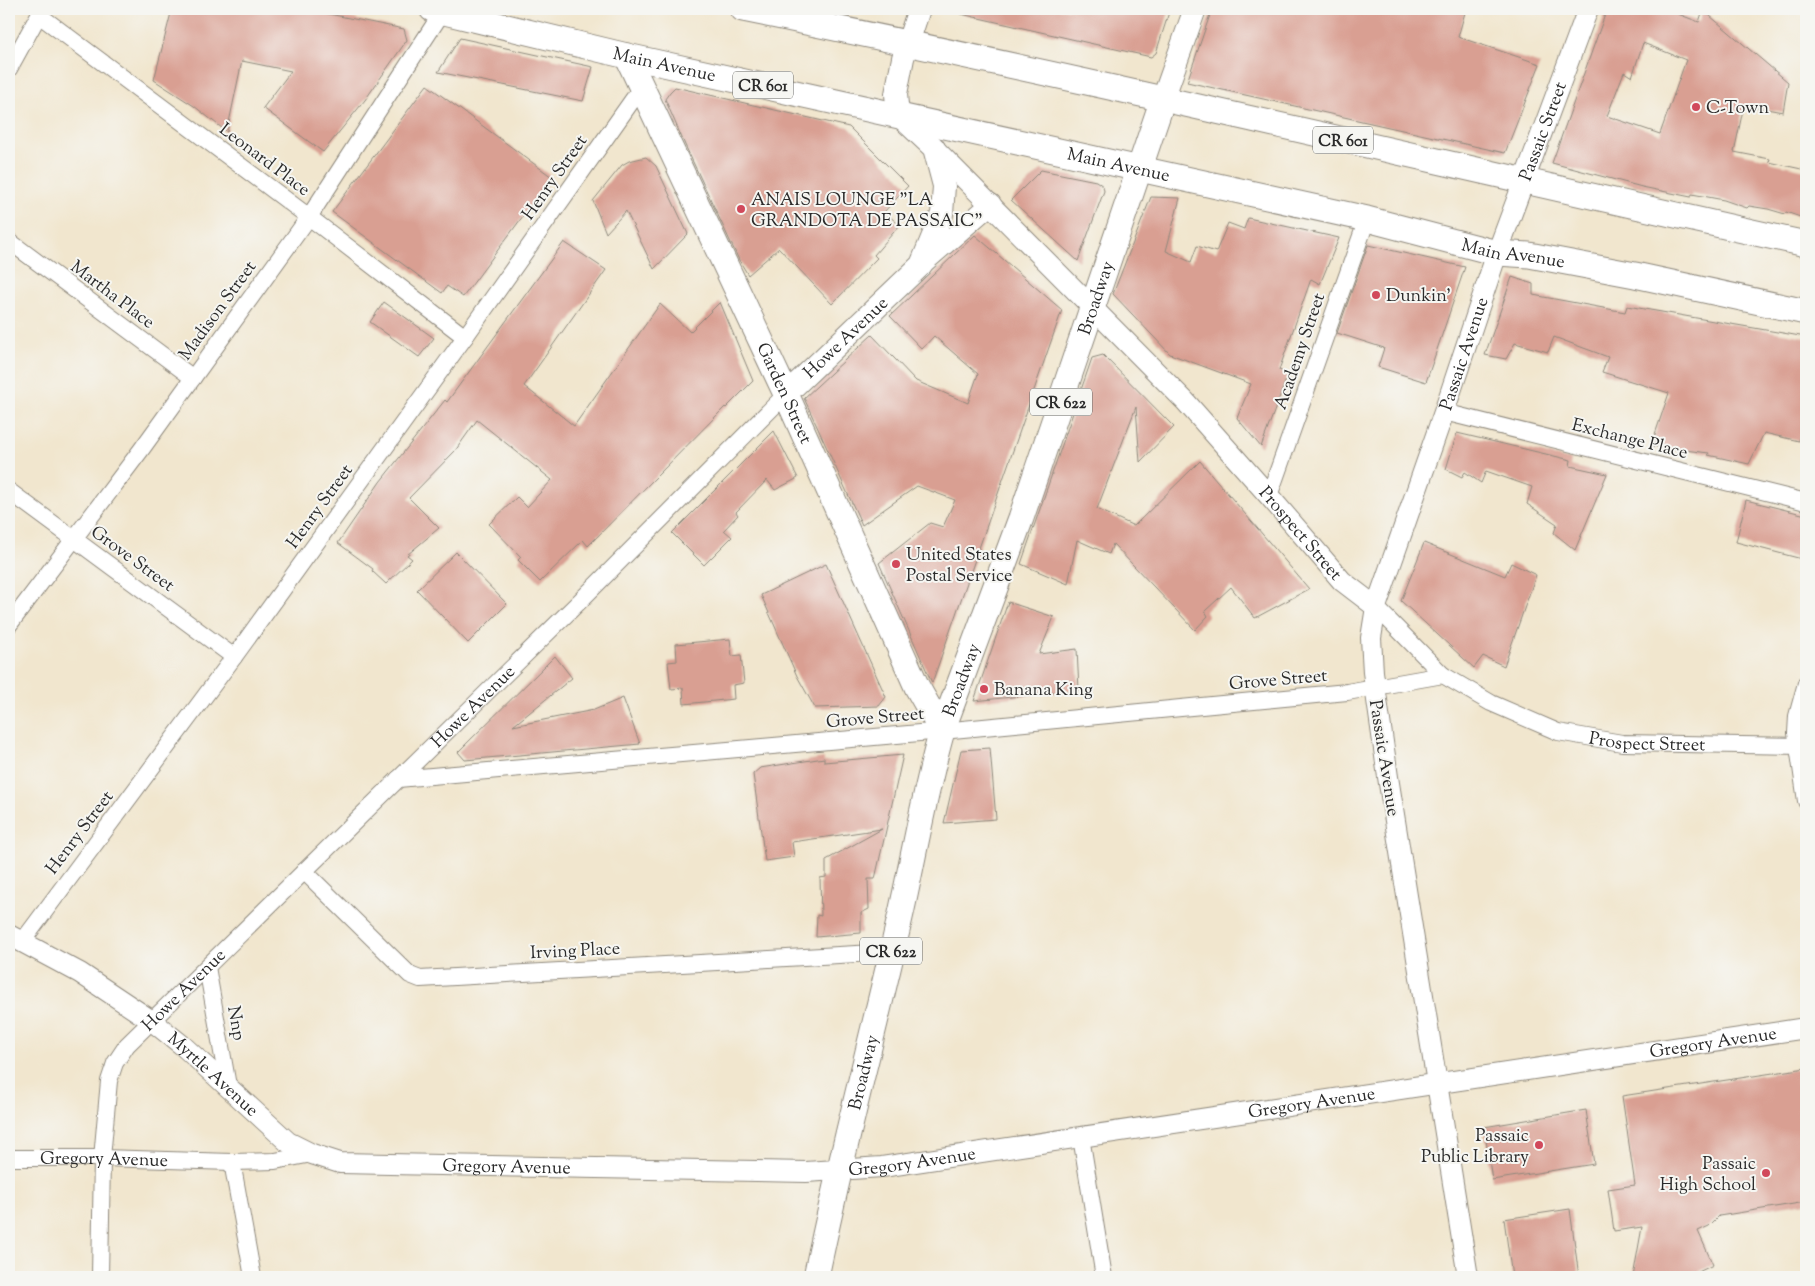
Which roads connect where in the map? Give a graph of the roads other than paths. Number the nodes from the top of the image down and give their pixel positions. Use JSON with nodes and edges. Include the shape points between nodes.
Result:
{"nodes":[{"id":1,"x":743,"y":9,"type":"edge"},
{"id":2,"x":776,"y":9,"type":"edge"},
{"id":3,"x":919,"y":9,"type":"edge"},
{"id":4,"x":1195,"y":9,"type":"edge"},
{"id":5,"x":1587,"y":9,"type":"edge"},
{"id":6,"x":439,"y":10,"type":"edge"},
{"id":7,"x":41,"y":12,"type":"edge"},
{"id":8,"x":817,"y":24,"type":"junction"},
{"id":9,"x":908,"y":43,"type":"junction"},
{"id":10,"x":627,"y":56,"type":"junction"},
{"id":11,"x":9,"y":69,"type":"edge"},
{"id":12,"x":641,"y":88,"type":"junction"},
{"id":13,"x":1163,"y":99,"type":"junction"},
{"id":14,"x":900,"y":115,"type":"junction"},
{"id":15,"x":934,"y":148,"type":"junction"},
{"id":16,"x":1140,"y":168,"type":"junction"},
{"id":17,"x":1523,"y":181,"type":"junction"},
{"id":18,"x":990,"y":204,"type":"junction"},
{"id":19,"x":309,"y":217,"type":"junction"},
{"id":20,"x":1367,"y":219,"type":"junction"},
{"id":21,"x":9,"y":241,"type":"edge"},
{"id":22,"x":1806,"y":244,"type":"edge"},
{"id":23,"x":1497,"y":253,"type":"junction"},
{"id":24,"x":921,"y":265,"type":"junction"},
{"id":25,"x":1093,"y":308,"type":"junction"},
{"id":26,"x":1806,"y":312,"type":"edge"},
{"id":27,"x":465,"y":337,"type":"junction"},
{"id":28,"x":193,"y":378,"type":"junction"},
{"id":29,"x":786,"y":394,"type":"junction"},
{"id":30,"x":1444,"y":412,"type":"junction"},
{"id":31,"x":9,"y":492,"type":"edge"},
{"id":32,"x":1269,"y":496,"type":"junction"},
{"id":33,"x":1806,"y":502,"type":"edge"},
{"id":34,"x":74,"y":539,"type":"junction"},
{"id":35,"x":1376,"y":607,"type":"junction"},
{"id":36,"x":9,"y":625,"type":"edge"},
{"id":37,"x":234,"y":657,"type":"junction"},
{"id":38,"x":1443,"y":676,"type":"junction"},
{"id":39,"x":1806,"y":683,"type":"edge"},
{"id":40,"x":1375,"y":687,"type":"junction"},
{"id":41,"x":942,"y":731,"type":"junction"},
{"id":42,"x":1802,"y":746,"type":"edge"},
{"id":43,"x":398,"y":779,"type":"junction"},
{"id":44,"x":1806,"y":801,"type":"edge"},
{"id":45,"x":304,"y":871,"type":"junction"},
{"id":46,"x":16,"y":938,"type":"edge"},
{"id":47,"x":891,"y":952,"type":"junction"},
{"id":48,"x":207,"y":967,"type":"junction"},
{"id":49,"x":152,"y":1021,"type":"junction"},
{"id":50,"x":1806,"y":1028,"type":"edge"},
{"id":51,"x":1437,"y":1083,"type":"junction"},
{"id":52,"x":228,"y":1086,"type":"junction"},
{"id":53,"x":1082,"y":1137,"type":"junction"},
{"id":54,"x":312,"y":1154,"type":"junction"},
{"id":55,"x":9,"y":1158,"type":"edge"},
{"id":56,"x":102,"y":1158,"type":"junction"},
{"id":57,"x":232,"y":1162,"type":"junction"},
{"id":58,"x":839,"y":1170,"type":"junction"},
{"id":59,"x":100,"y":1277,"type":"edge"},
{"id":60,"x":253,"y":1277,"type":"edge"},
{"id":61,"x":816,"y":1277,"type":"edge"},
{"id":62,"x":1104,"y":1277,"type":"edge"},
{"id":63,"x":1468,"y":1277,"type":"edge"}],
"edges":[{"from":1,"to":8,"type":"main road","number":"CR 601"},
{"from":2,"to":8,"type":"main road"},
{"from":3,"to":9,"type":"main road"},
{"from":4,"to":13,"type":"main road"},
{"from":5,"to":17,"type":"street","name":"Passaic Street"},
{"from":6,"to":10,"type":"main road","name":"Main Avenue","number":"CR 601"},
{"from":6,"to":19,"type":"street","name":"Madison Street"},
{"from":7,"to":11,"type":"street"},
{"from":7,"to":19,"type":"street","name":"Leonard Place"},
{"from":8,"to":9,"type":"main road","number":"CR 601"},
{"from":9,"to":13,"type":"main road","number":"CR 601"},
{"from":9,"to":14,"type":"main road","via":[[896,94]]},
{"from":10,"to":12,"type":"main road","name":"Garden Street"},
{"from":10,"to":14,"type":"main road","name":"Main Avenue","number":"CR 601"},
{"from":12,"to":27,"type":"street","name":"Henry Street"},
{"from":12,"to":29,"type":"main road","name":"Garden Street"},
{"from":13,"to":16,"type":"main road","name":"Broadway","number":"CR 622"},
{"from":13,"to":17,"type":"main road","number":"CR 601"},
{"from":14,"to":15,"type":"main road","name":"Prospect Street"},
{"from":14,"to":16,"type":"main road","name":"Main Avenue","number":"CR 601"},
{"from":15,"to":18,"type":"street","name":"Prospect Street"},
{"from":15,"to":24,"type":"main road","via":[[944,186],[942,214]]},
{"from":16,"to":20,"type":"main road","name":"Main Avenue","number":"CR 601"},
{"from":16,"to":25,"type":"main road","name":"Broadway","number":"CR 622"},
{"from":17,"to":22,"type":"main road","number":"CR 601"},
{"from":17,"to":23,"type":"street","name":"Passaic Street"},
{"from":18,"to":24,"type":"street","name":"Howe Avenue"},
{"from":18,"to":25,"type":"street","name":"Prospect Street"},
{"from":19,"to":27,"type":"street","name":"Leonard Place"},
{"from":19,"to":28,"type":"street","name":"Madison Street"},
{"from":20,"to":23,"type":"main road","name":"Main Avenue","number":"CR 601"},
{"from":20,"to":32,"type":"street","name":"Academy Street"},
{"from":21,"to":28,"type":"street","name":"Martha Place"},
{"from":23,"to":26,"type":"main road","name":"Main Avenue","number":"CR 601","via":[[1538,256]]},
{"from":23,"to":30,"type":"street","name":"Passaic Avenue"},
{"from":24,"to":29,"type":"main road","name":"Howe Avenue"},
{"from":25,"to":32,"type":"street","name":"Prospect Street","via":[[1184,401]]},
{"from":25,"to":41,"type":"main road","name":"Broadway","number":"CR 622","via":[[1021,518]]},
{"from":27,"to":37,"type":"street","name":"Henry Street"},
{"from":28,"to":34,"type":"street","name":"Madison Street"},
{"from":29,"to":41,"type":"main road","name":"Garden Street","via":[[917,687]]},
{"from":29,"to":43,"type":"street","name":"Howe Avenue"},
{"from":30,"to":33,"type":"street","name":"Exchange Place"},
{"from":30,"to":35,"type":"street","name":"Passaic Avenue"},
{"from":31,"to":34,"type":"street","name":"Grove Street"},
{"from":32,"to":35,"type":"street","name":"Prospect Street","via":[[1342,581]]},
{"from":34,"to":36,"type":"street","name":"Madison Street"},
{"from":34,"to":37,"type":"street","name":"Grove Street"},
{"from":35,"to":38,"type":"street","name":"Prospect Street"},
{"from":35,"to":40,"type":"street","name":"Passaic Avenue","via":[[1371,638]]},
{"from":37,"to":46,"type":"street","name":"Henry Street"},
{"from":38,"to":40,"type":"street","name":"Grove Street"},
{"from":38,"to":42,"type":"street","name":"Prospect Street","via":[[1490,704],[1558,732],[1591,739],[1622,743]]},
{"from":39,"to":42,"type":"street","via":[[1797,716],[1796,733]]},
{"from":40,"to":41,"type":"street","name":"Grove Street"},
{"from":40,"to":51,"type":"street","name":"Passaic Avenue"},
{"from":41,"to":43,"type":"street","name":"Grove Street"},
{"from":41,"to":47,"type":"main road","name":"Broadway","number":"CR 622"},
{"from":42,"to":44,"type":"street"},
{"from":43,"to":45,"type":"street","name":"Howe Avenue"},
{"from":45,"to":47,"type":"street","name":"Irving Place","via":[[410,975],[420,979]]},
{"from":45,"to":48,"type":"street","name":"Howe Avenue"},
{"from":46,"to":49,"type":"street","name":"Myrtle Avenue","via":[[80,973]]},
{"from":47,"to":58,"type":"main road","name":"Broadway","number":"CR 622"},
{"from":48,"to":49,"type":"street","name":"Howe Avenue"},
{"from":48,"to":52,"type":"street","name":"Nnp"},
{"from":49,"to":52,"type":"street","name":"Myrtle Avenue"},
{"from":49,"to":56,"type":"street","name":"Howe Avenue","via":[[127,1045],[115,1063],[110,1081]]},
{"from":50,"to":51,"type":"street","name":"Gregory Avenue"},
{"from":51,"to":53,"type":"street","name":"Gregory Avenue"},
{"from":51,"to":63,"type":"street","name":"Passaic Avenue"},
{"from":52,"to":54,"type":"street","name":"Myrtle Avenue","via":[[288,1142]]},
{"from":53,"to":58,"type":"street","name":"Gregory Avenue","via":[[882,1168]]},
{"from":53,"to":62,"type":"street"},
{"from":54,"to":57,"type":"street","name":"Gregory Avenue","via":[[275,1161]]},
{"from":54,"to":58,"type":"street","name":"Gregory Avenue","via":[[340,1163]]},
{"from":55,"to":56,"type":"street","name":"Gregory Avenue"},
{"from":56,"to":57,"type":"street","name":"Gregory Avenue"},
{"from":56,"to":59,"type":"street","name":"Howe Avenue"},
{"from":57,"to":60,"type":"street"},
{"from":58,"to":61,"type":"main road","name":"Broadway","number":"CR 622"}]}
